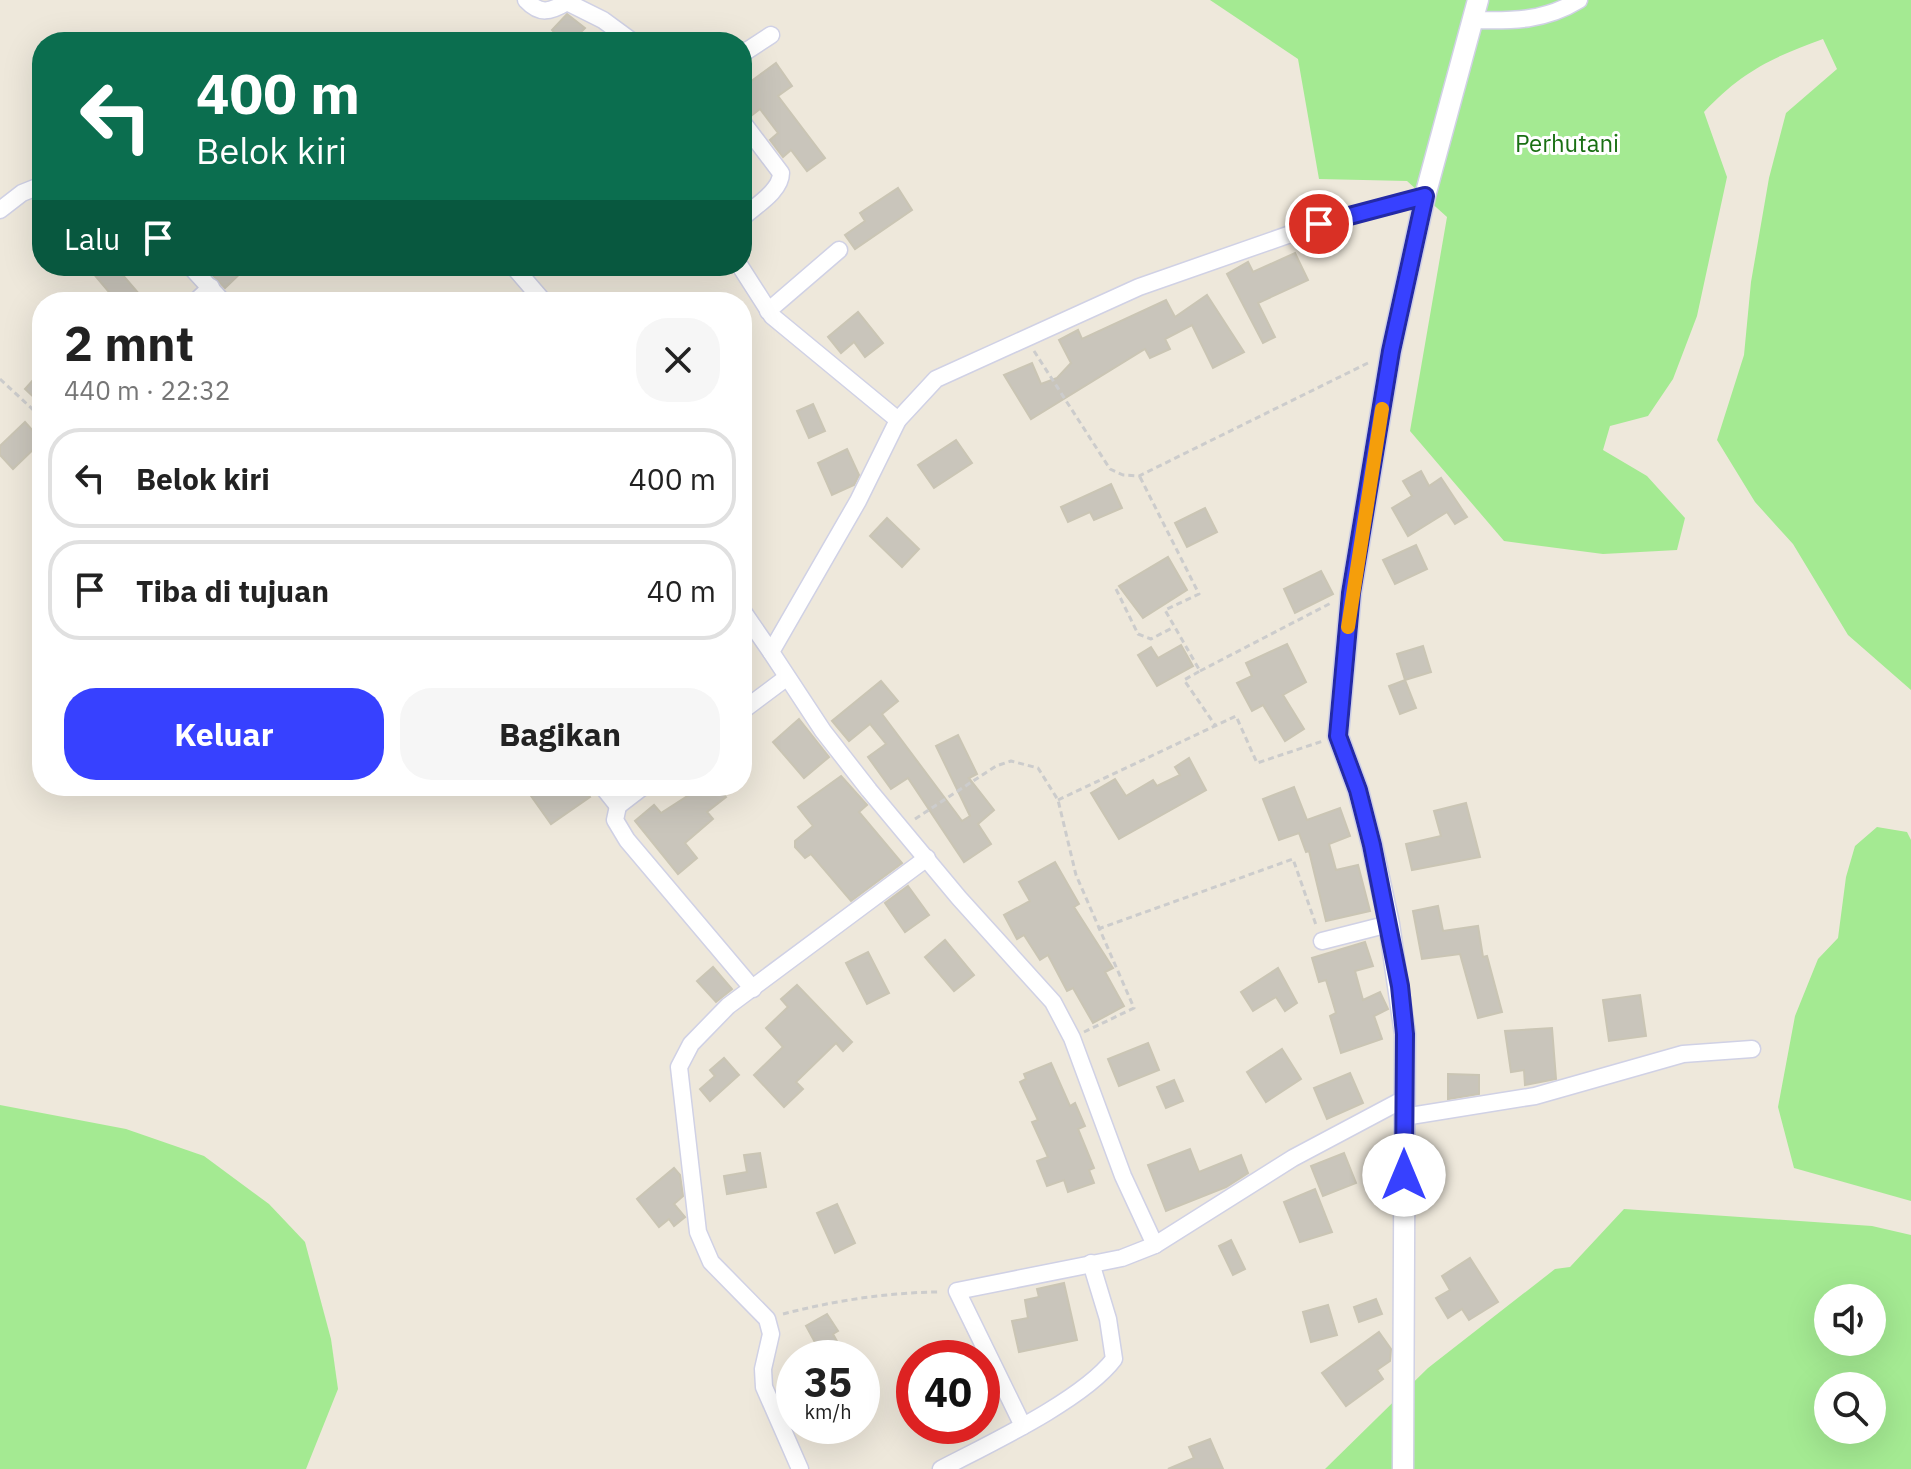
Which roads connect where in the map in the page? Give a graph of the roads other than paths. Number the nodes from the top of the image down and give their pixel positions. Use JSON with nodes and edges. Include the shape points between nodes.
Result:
{"nodes":[{"id":1,"x":526,"y":0,"type":"edge"},
{"id":2,"x":1579,"y":0,"type":"edge"},
{"id":3,"x":1476,"y":10,"type":"edge"},
{"id":4,"x":618,"y":32,"type":"edge"},
{"id":5,"x":771,"y":35,"type":"dead end"},
{"id":6,"x":752,"y":47,"type":"edge"},
{"id":7,"x":752,"y":135,"type":"edge"},
{"id":8,"x":32,"y":189,"type":"edge"},
{"id":9,"x":1425,"y":196,"type":"junction"},
{"id":10,"x":752,"y":209,"type":"edge"},
{"id":11,"x":0,"y":210,"type":"edge"},
{"id":12,"x":839,"y":250,"type":"dead end"},
{"id":13,"x":200,"y":276,"type":"edge"},
{"id":14,"x":522,"y":276,"type":"edge"},
{"id":15,"x":746,"y":276,"type":"edge"},
{"id":16,"x":211,"y":287,"type":"junction"},
{"id":17,"x":206,"y":292,"type":"edge"},
{"id":18,"x":215,"y":292,"type":"edge"},
{"id":19,"x":535,"y":292,"type":"edge"},
{"id":20,"x":768,"y":311,"type":"junction"},
{"id":21,"x":898,"y":420,"type":"junction"},
{"id":22,"x":752,"y":624,"type":"edge"},
{"id":23,"x":771,"y":652,"type":"junction"},
{"id":24,"x":786,"y":678,"type":"junction"},
{"id":25,"x":752,"y":704,"type":"edge"},
{"id":26,"x":610,"y":796,"type":"edge"},
{"id":27,"x":631,"y":796,"type":"edge"},
{"id":28,"x":618,"y":806,"type":"junction"},
{"id":29,"x":927,"y":858,"type":"junction"},
{"id":30,"x":1389,"y":924,"type":"junction"},
{"id":31,"x":1322,"y":941,"type":"road end"},
{"id":32,"x":753,"y":989,"type":"junction"},
{"id":33,"x":1752,"y":1049,"type":"dead end"},
{"id":34,"x":1404,"y":1108,"type":"junction"},
{"id":35,"x":1155,"y":1245,"type":"junction"},
{"id":36,"x":1091,"y":1263,"type":"junction"},
{"id":37,"x":1023,"y":1426,"type":"junction"},
{"id":38,"x":800,"y":1469,"type":"edge"},
{"id":39,"x":941,"y":1469,"type":"edge"},
{"id":40,"x":1403,"y":1469,"type":"edge"}],
"edges":[{"from":1,"to":4,"type":"street","via":[[541,11],[567,2],[579,6]]},
{"from":2,"to":3,"type":"street","via":[[1542,17],[1518,21]]},
{"from":3,"to":9,"type":"street"},
{"from":5,"to":6,"type":"street"},
{"from":7,"to":10,"type":"street","via":[[781,173],[781,181]]},
{"from":8,"to":11,"type":"street"},
{"from":9,"to":21,"type":"street","via":[[1319,224],[1139,287],[936,379]]},
{"from":9,"to":30,"type":"street","via":[[1391,351],[1351,593],[1338,736],[1358,790]]},
{"from":12,"to":20,"type":"street"},
{"from":13,"to":16,"type":"street"},
{"from":14,"to":19,"type":"street"},
{"from":15,"to":20,"type":"street"},
{"from":16,"to":17,"type":"street"},
{"from":16,"to":18,"type":"street"},
{"from":20,"to":21,"type":"street"},
{"from":21,"to":23,"type":"street"},
{"from":22,"to":23,"type":"street"},
{"from":23,"to":24,"type":"street"},
{"from":24,"to":25,"type":"street"},
{"from":24,"to":29,"type":"street"},
{"from":26,"to":28,"type":"street"},
{"from":27,"to":28,"type":"street"},
{"from":28,"to":32,"type":"street","via":[[615,820],[627,840]]},
{"from":29,"to":32,"type":"street"},
{"from":29,"to":35,"type":"street","via":[[1053,1002]]},
{"from":30,"to":31,"type":"street"},
{"from":30,"to":34,"type":"street","via":[[1405,1034]]},
{"from":32,"to":38,"type":"street","via":[[691,1044],[679,1067],[678,1083],[691,1147],[698,1232],[711,1262],[767,1319],[771,1334],[764,1387]]},
{"from":33,"to":34,"type":"street","via":[[1683,1054],[1535,1096]]},
{"from":34,"to":35,"type":"street","via":[[1293,1158]]},
{"from":34,"to":40,"type":"street"},
{"from":35,"to":36,"type":"street"},
{"from":36,"to":37,"type":"street","via":[[1114,1359],[1104,1373]]},
{"from":36,"to":37,"type":"street","via":[[957,1291]]},
{"from":37,"to":39,"type":"street"}]}
